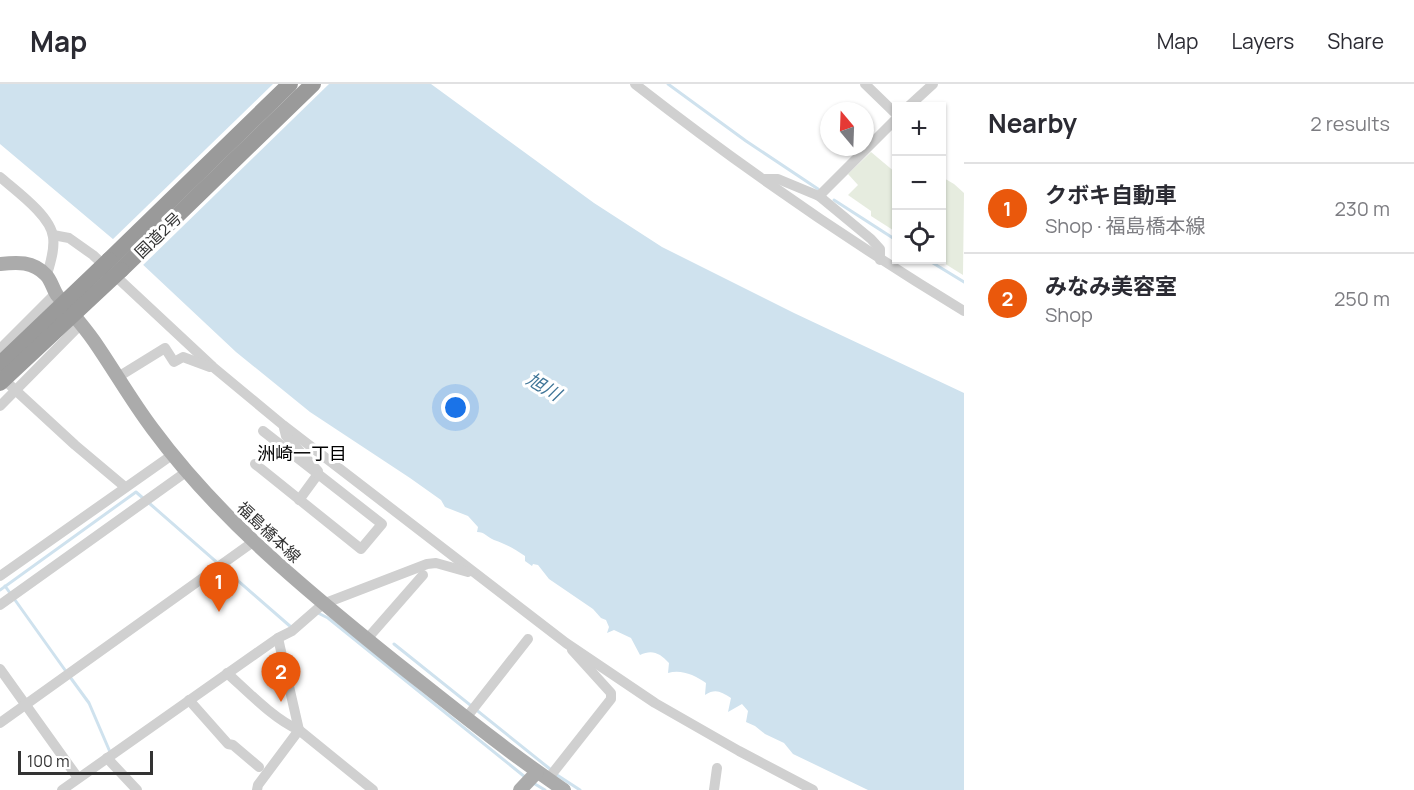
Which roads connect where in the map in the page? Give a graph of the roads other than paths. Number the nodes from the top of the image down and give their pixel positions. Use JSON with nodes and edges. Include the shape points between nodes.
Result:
{"nodes":[{"id":1,"x":290,"y":84,"type":"edge"},
{"id":2,"x":313,"y":84,"type":"edge"},
{"id":3,"x":635,"y":84,"type":"edge"},
{"id":4,"x":865,"y":84,"type":"edge"},
{"id":5,"x":933,"y":84,"type":"edge"},
{"id":6,"x":913,"y":102,"type":"edge"},
{"id":7,"x":892,"y":109,"type":"edge"},
{"id":8,"x":892,"y":123,"type":"edge"},
{"id":9,"x":0,"y":177,"type":"edge"},
{"id":10,"x":764,"y":179,"type":"junction"},
{"id":11,"x":819,"y":196,"type":"junction"},
{"id":12,"x":53,"y":235,"type":"junction"},
{"id":13,"x":880,"y":260,"type":"junction"},
{"id":14,"x":0,"y":264,"type":"edge"},
{"id":15,"x":47,"y":275,"type":"junction"},
{"id":16,"x":56,"y":293,"type":"junction"},
{"id":17,"x":964,"y":311,"type":"edge"},
{"id":18,"x":81,"y":324,"type":"junction"},
{"id":19,"x":0,"y":349,"type":"edge"},
{"id":20,"x":0,"y":364,"type":"edge"},
{"id":21,"x":213,"y":367,"type":"junction"},
{"id":22,"x":0,"y":376,"type":"edge"},
{"id":23,"x":118,"y":377,"type":"junction"},
{"id":24,"x":5,"y":389,"type":"edge"},
{"id":25,"x":0,"y":406,"type":"edge"},
{"id":26,"x":283,"y":425,"type":"junction"},
{"id":27,"x":263,"y":431,"type":"dead end"},
{"id":28,"x":172,"y":455,"type":"junction"},
{"id":29,"x":255,"y":464,"type":"dead end"},
{"id":30,"x":186,"y":472,"type":"junction"},
{"id":31,"x":318,"y":474,"type":"junction"},
{"id":32,"x":127,"y":485,"type":"junction"},
{"id":33,"x":299,"y":500,"type":"junction"},
{"id":34,"x":253,"y":542,"type":"junction"},
{"id":35,"x":477,"y":574,"type":"junction"},
{"id":36,"x":423,"y":575,"type":"dead end"},
{"id":37,"x":0,"y":576,"type":"edge"},
{"id":38,"x":0,"y":605,"type":"edge"},
{"id":39,"x":318,"y":609,"type":"junction"},
{"id":40,"x":278,"y":638,"type":"junction"},
{"id":41,"x":367,"y":639,"type":"junction"},
{"id":42,"x":528,"y":639,"type":"dead end"},
{"id":43,"x":566,"y":643,"type":"junction"},
{"id":44,"x":0,"y":669,"type":"edge"},
{"id":45,"x":227,"y":673,"type":"junction"},
{"id":46,"x":189,"y":700,"type":"junction"},
{"id":47,"x":26,"y":705,"type":"junction"},
{"id":48,"x":471,"y":713,"type":"junction"},
{"id":49,"x":0,"y":723,"type":"edge"},
{"id":50,"x":299,"y":730,"type":"junction"},
{"id":51,"x":107,"y":758,"type":"junction"},
{"id":52,"x":259,"y":767,"type":"dead end"},
{"id":53,"x":717,"y":768,"type":"dead end"},
{"id":54,"x":542,"y":775,"type":"junction"},
{"id":55,"x":78,"y":778,"type":"junction"},
{"id":56,"x":62,"y":790,"type":"edge"},
{"id":57,"x":137,"y":790,"type":"edge"},
{"id":58,"x":257,"y":790,"type":"edge"},
{"id":59,"x":373,"y":790,"type":"edge"},
{"id":60,"x":520,"y":790,"type":"edge"},
{"id":61,"x":564,"y":790,"type":"edge"},
{"id":62,"x":714,"y":790,"type":"edge"},
{"id":63,"x":813,"y":790,"type":"edge"}],
"edges":[{"from":1,"to":20,"type":"highway","name":"国道2号","bridge":true},
{"from":2,"to":24,"type":"highway","name":"国道2号","bridge":true,"via":[[25,361]]},
{"from":3,"to":10,"type":"street"},
{"from":4,"to":7,"type":"street"},
{"from":5,"to":6,"type":"street"},
{"from":8,"to":11,"type":"street"},
{"from":9,"to":12,"type":"street","via":[[41,214]]},
{"from":10,"to":11,"type":"street","via":[[778,179]]},
{"from":10,"to":13,"type":"street"},
{"from":11,"to":13,"type":"street","via":[[871,239],[880,249]]},
{"from":12,"to":15,"type":"street"},
{"from":12,"to":21,"type":"street","via":[[69,238],[93,255]]},
{"from":13,"to":17,"type":"street"},
{"from":14,"to":15,"type":"main road","via":[[21,262]]},
{"from":15,"to":16,"type":"main road","name":"福島橋本線"},
{"from":16,"to":18,"type":"main road","name":"福島橋本線"},
{"from":16,"to":19,"type":"street"},
{"from":18,"to":23,"type":"main road","name":"福島橋本線"},
{"from":18,"to":24,"type":"street"},
{"from":21,"to":23,"type":"street","via":[[183,357],[174,362],[165,348]]},
{"from":21,"to":26,"type":"street"},
{"from":22,"to":24,"type":"street"},
{"from":23,"to":28,"type":"main road","name":"福島橋本線"},
{"from":24,"to":25,"type":"street"},
{"from":24,"to":32,"type":"street"},
{"from":26,"to":31,"type":"street","via":[[286,436]]},
{"from":26,"to":35,"type":"street"},
{"from":27,"to":31,"type":"street"},
{"from":28,"to":30,"type":"main road","name":"福島橋本線"},
{"from":28,"to":32,"type":"street"},
{"from":29,"to":33,"type":"street"},
{"from":30,"to":34,"type":"main road","name":"福島橋本線"},
{"from":30,"to":38,"type":"street"},
{"from":31,"to":33,"type":"street"},
{"from":31,"to":33,"type":"street","via":[[382,524],[361,549]]},
{"from":32,"to":37,"type":"street"},
{"from":34,"to":39,"type":"main road","name":"福島橋本線"},
{"from":34,"to":47,"type":"street"},
{"from":35,"to":39,"type":"street","via":[[427,564]]},
{"from":35,"to":43,"type":"street"},
{"from":36,"to":41,"type":"street"},
{"from":39,"to":40,"type":"street"},
{"from":39,"to":41,"type":"main road","name":"福島橋本線"},
{"from":40,"to":45,"type":"street"},
{"from":40,"to":50,"type":"street"},
{"from":41,"to":48,"type":"main road","name":"福島橋本線"},
{"from":42,"to":48,"type":"street"},
{"from":43,"to":54,"type":"street","via":[[611,693],[610,699]]},
{"from":43,"to":63,"type":"street","via":[[655,703]]},
{"from":44,"to":47,"type":"street"},
{"from":45,"to":46,"type":"street"},
{"from":45,"to":50,"type":"street"},
{"from":46,"to":51,"type":"street"},
{"from":46,"to":52,"type":"street","via":[[228,744]]},
{"from":47,"to":49,"type":"street"},
{"from":47,"to":55,"type":"street"},
{"from":48,"to":54,"type":"main road","name":"福島橋本線"},
{"from":50,"to":58,"type":"street"},
{"from":50,"to":59,"type":"street"},
{"from":51,"to":55,"type":"street"},
{"from":51,"to":57,"type":"street"},
{"from":53,"to":62,"type":"street"},
{"from":54,"to":60,"type":"main road"},
{"from":54,"to":61,"type":"main road","name":"福島橋本線"},
{"from":55,"to":56,"type":"street"}]}
